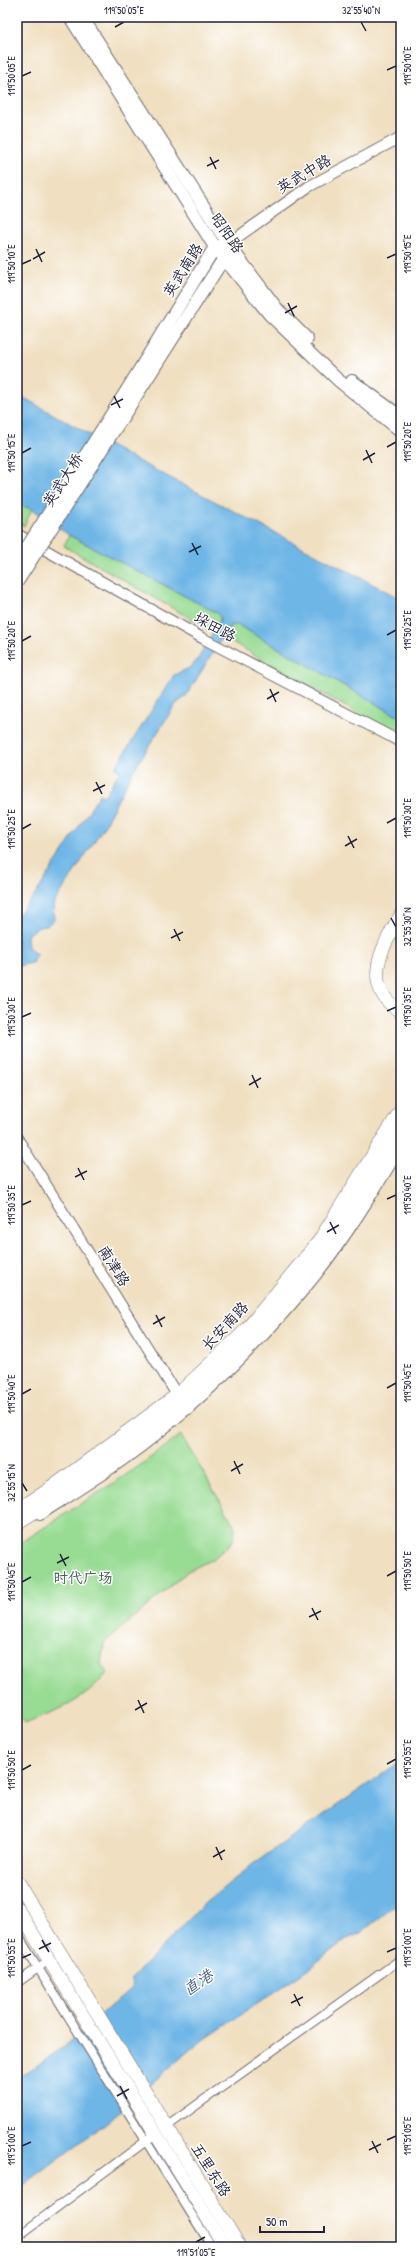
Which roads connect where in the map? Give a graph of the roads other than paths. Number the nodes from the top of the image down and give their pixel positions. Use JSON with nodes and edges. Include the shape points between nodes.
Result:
{"nodes":[{"id":1,"x":70,"y":17,"type":"edge"},
{"id":2,"x":82,"y":17,"type":"edge"},
{"id":3,"x":401,"y":137,"type":"edge"},
{"id":4,"x":228,"y":244,"type":"junction"},
{"id":5,"x":215,"y":247,"type":"junction"},
{"id":6,"x":224,"y":258,"type":"junction"},
{"id":7,"x":131,"y":393,"type":"junction"},
{"id":8,"x":401,"y":417,"type":"edge"},
{"id":9,"x":401,"y":431,"type":"edge"},
{"id":10,"x":17,"y":534,"type":"edge"},
{"id":11,"x":17,"y":563,"type":"edge"},
{"id":12,"x":17,"y":582,"type":"edge"},
{"id":13,"x":401,"y":742,"type":"edge"},
{"id":14,"x":401,"y":915,"type":"edge"},
{"id":15,"x":401,"y":1012,"type":"edge"},
{"id":16,"x":401,"y":1110,"type":"edge"},
{"id":17,"x":401,"y":1130,"type":"edge"},
{"id":18,"x":17,"y":1138,"type":"edge"},
{"id":19,"x":401,"y":1149,"type":"edge"},
{"id":20,"x":183,"y":1402,"type":"junction"},
{"id":21,"x":17,"y":1510,"type":"edge"},
{"id":22,"x":17,"y":1523,"type":"edge"},
{"id":23,"x":17,"y":1530,"type":"edge"},
{"id":24,"x":17,"y":1882,"type":"edge"},
{"id":25,"x":17,"y":1908,"type":"edge"},
{"id":26,"x":17,"y":1934,"type":"edge"},
{"id":27,"x":55,"y":1955,"type":"junction"},
{"id":28,"x":401,"y":1959,"type":"edge"},
{"id":29,"x":38,"y":1967,"type":"junction"},
{"id":30,"x":17,"y":1982,"type":"edge"},
{"id":31,"x":79,"y":2007,"type":"junction"},
{"id":32,"x":156,"y":2134,"type":"junction"},
{"id":33,"x":17,"y":2237,"type":"edge"},
{"id":34,"x":212,"y":2247,"type":"edge"},
{"id":35,"x":225,"y":2247,"type":"edge"},
{"id":36,"x":240,"y":2247,"type":"edge"}],
"edges":[{"from":1,"to":5,"type":"main road","name":"昭阳路"},
{"from":2,"to":4,"type":"main road","name":"昭阳路"},
{"from":3,"to":4,"type":"street","name":"英武中路","via":[[308,187]]},
{"from":4,"to":5,"type":"main road","name":"英武南路"},
{"from":4,"to":6,"type":"main road","name":"英武南路"},
{"from":4,"to":8,"type":"main road","name":"昭阳路","via":[[278,310],[344,375]]},
{"from":5,"to":6,"type":"main road","name":"昭阳路"},
{"from":5,"to":7,"type":"main road","name":"英武南路"},
{"from":6,"to":7,"type":"main road","name":"英武南路"},
{"from":6,"to":9,"type":"main road","name":"昭阳路","via":[[270,315],[338,380]]},
{"from":7,"to":11,"type":"main road","name":"英武大桥","bridge":true},
{"from":7,"to":12,"type":"main road","name":"英武大桥","bridge":true},
{"from":10,"to":13,"type":"street","name":"垛田路","via":[[204,639]]},
{"from":14,"to":15,"type":"main road","via":[[389,933],[376,969],[380,992],[390,1006]]},
{"from":16,"to":20,"type":"main road","name":"长安南路","via":[[319,1241]]},
{"from":17,"to":20,"type":"main road","name":"长安南路","via":[[358,1201],[295,1288],[252,1336]]},
{"from":18,"to":20,"type":"street","name":"南津路"},
{"from":19,"to":20,"type":"street","via":[[363,1211],[306,1288],[258,1343]]},
{"from":20,"to":21,"type":"main road","name":"长安南路"},
{"from":20,"to":22,"type":"main road","name":"长安南路","via":[[112,1459]]},
{"from":20,"to":23,"type":"street","via":[[164,1430],[117,1465]]},
{"from":24,"to":27,"type":"main road"},
{"from":25,"to":27,"type":"main road"},
{"from":26,"to":29,"type":"street"},
{"from":27,"to":29,"type":"street"},
{"from":27,"to":31,"type":"main road"},
{"from":28,"to":32,"type":"street"},
{"from":29,"to":30,"type":"street"},
{"from":29,"to":31,"type":"street"},
{"from":31,"to":32,"type":"main road","name":"五里东路"},
{"from":32,"to":33,"type":"street"},
{"from":32,"to":34,"type":"street"},
{"from":32,"to":35,"type":"main road","name":"五里东路"},
{"from":32,"to":36,"type":"main road","name":"五里东路"}]}
